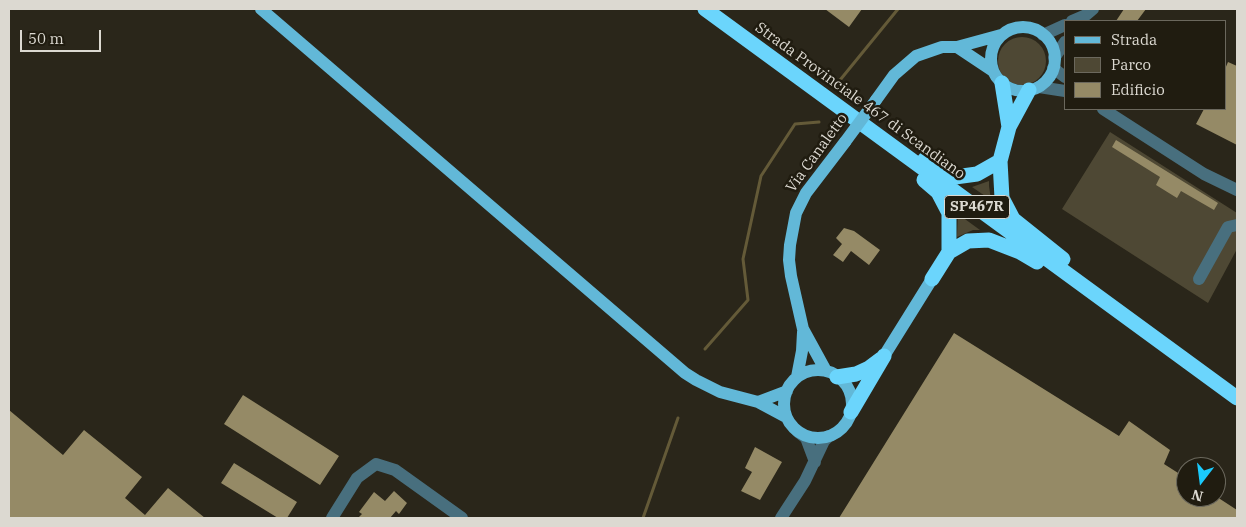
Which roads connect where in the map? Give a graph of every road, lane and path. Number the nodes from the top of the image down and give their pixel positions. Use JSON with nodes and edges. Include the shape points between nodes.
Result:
{"nodes":[{"id":1,"x":261,"y":9,"type":"edge"},
{"id":2,"x":705,"y":9,"type":"edge"},
{"id":3,"x":1087,"y":15,"type":"edge"},
{"id":4,"x":1074,"y":20,"type":"edge"},
{"id":5,"x":1064,"y":25,"type":"edge"},
{"id":6,"x":1001,"y":35,"type":"junction"},
{"id":7,"x":1043,"y":35,"type":"junction"},
{"id":8,"x":1064,"y":44,"type":"edge"},
{"id":9,"x":957,"y":47,"type":"junction"},
{"id":10,"x":1054,"y":63,"type":"junction"},
{"id":11,"x":1064,"y":76,"type":"edge"},
{"id":12,"x":998,"y":77,"type":"junction"},
{"id":13,"x":1034,"y":88,"type":"junction"},
{"id":14,"x":1064,"y":91,"type":"edge"},
{"id":15,"x":832,"y":102,"type":"junction"},
{"id":16,"x":1105,"y":110,"type":"edge"},
{"id":17,"x":1009,"y":127,"type":"junction"},
{"id":18,"x":1000,"y":161,"type":"junction"},
{"id":19,"x":1237,"y":190,"type":"edge"},
{"id":20,"x":1237,"y":225,"type":"edge"},
{"id":21,"x":949,"y":252,"type":"junction"},
{"id":22,"x":932,"y":279,"type":"joint"},
{"id":23,"x":1199,"y":279,"type":"dead end"},
{"id":24,"x":1121,"y":313,"type":"junction"},
{"id":25,"x":803,"y":330,"type":"junction"},
{"id":26,"x":884,"y":356,"type":"junction"},
{"id":27,"x":832,"y":374,"type":"junction"},
{"id":28,"x":798,"y":377,"type":"junction"},
{"id":29,"x":786,"y":391,"type":"junction"},
{"id":30,"x":1237,"y":398,"type":"edge"},
{"id":31,"x":758,"y":402,"type":"junction"},
{"id":32,"x":851,"y":412,"type":"junction"},
{"id":33,"x":786,"y":417,"type":"junction"},
{"id":34,"x":797,"y":431,"type":"junction"},
{"id":35,"x":829,"y":436,"type":"junction"},
{"id":36,"x":815,"y":462,"type":"junction"},
{"id":37,"x":332,"y":518,"type":"edge"},
{"id":38,"x":462,"y":518,"type":"edge"},
{"id":39,"x":781,"y":518,"type":"edge"}],
"edges":[{"from":1,"to":31,"type":"main road","via":[[685,373],[720,392]]},
{"from":2,"to":15,"type":"highway","name":"Strada Provinciale 467 di Scandiano","number":"SP467R"},
{"from":3,"to":4,"type":"street"},
{"from":5,"to":7,"type":"street"},
{"from":6,"to":7,"type":"main road","via":[[1025,27]]},
{"from":6,"to":9,"type":"main road","name":"Via Canaletto"},
{"from":6,"to":12,"type":"main road","via":[[991,52],[991,65]]},
{"from":7,"to":10,"type":"main road","via":[[1051,45]]},
{"from":8,"to":10,"type":"street"},
{"from":9,"to":12,"type":"main road"},
{"from":9,"to":25,"type":"main road","name":"Via Canaletto","bridge":true,"via":[[942,47],[916,56],[894,75],[806,193],[796,213],[789,260]]},
{"from":10,"to":11,"type":"street"},
{"from":10,"to":13,"type":"main road","via":[[1048,79]]},
{"from":12,"to":13,"type":"main road","via":[[1012,89]]},
{"from":12,"to":17,"type":"highway"},
{"from":13,"to":14,"type":"street"},
{"from":13,"to":17,"type":"highway"},
{"from":15,"to":18,"type":"highway","via":[[955,177],[977,174]]},
{"from":15,"to":21,"type":"highway","via":[[883,150],[938,192],[948,213]]},
{"from":15,"to":24,"type":"highway","name":"Strada Provinciale 467 di Scandiano","number":"SP467R"},
{"from":16,"to":19,"type":"street","via":[[1204,174]]},
{"from":17,"to":18,"type":"highway"},
{"from":18,"to":24,"type":"highway","via":[[1002,198],[1013,219],[1070,264]]},
{"from":20,"to":23,"type":"street","via":[[1228,227]]},
{"from":21,"to":22,"type":"highway"},
{"from":21,"to":24,"type":"highway","via":[[968,241],[989,240],[1020,252]]},
{"from":22,"to":26,"type":"main road"},
{"from":24,"to":30,"type":"highway","name":"Strada Provinciale 467 di Scandiano","number":"SP467R"},
{"from":25,"to":27,"type":"main road","name":"Via Canaletto"},
{"from":25,"to":28,"type":"main road","name":"Via Canaletto"},
{"from":26,"to":27,"type":"highway","via":[[856,374]]},
{"from":26,"to":32,"type":"highway"},
{"from":27,"to":28,"type":"main road","via":[[808,372]]},
{"from":27,"to":32,"type":"main road","via":[[849,392]]},
{"from":28,"to":29,"type":"main road"},
{"from":29,"to":31,"type":"main road"},
{"from":29,"to":33,"type":"main road"},
{"from":31,"to":33,"type":"main road"},
{"from":32,"to":35,"type":"main road","via":[[841,429]]},
{"from":33,"to":34,"type":"main road"},
{"from":34,"to":35,"type":"main road","via":[[809,437]]},
{"from":34,"to":36,"type":"street","via":[[806,438]]},
{"from":35,"to":36,"type":"street"},
{"from":36,"to":39,"type":"street"},
{"from":37,"to":38,"type":"street","via":[[357,478],[376,464],[395,470]]}]}
